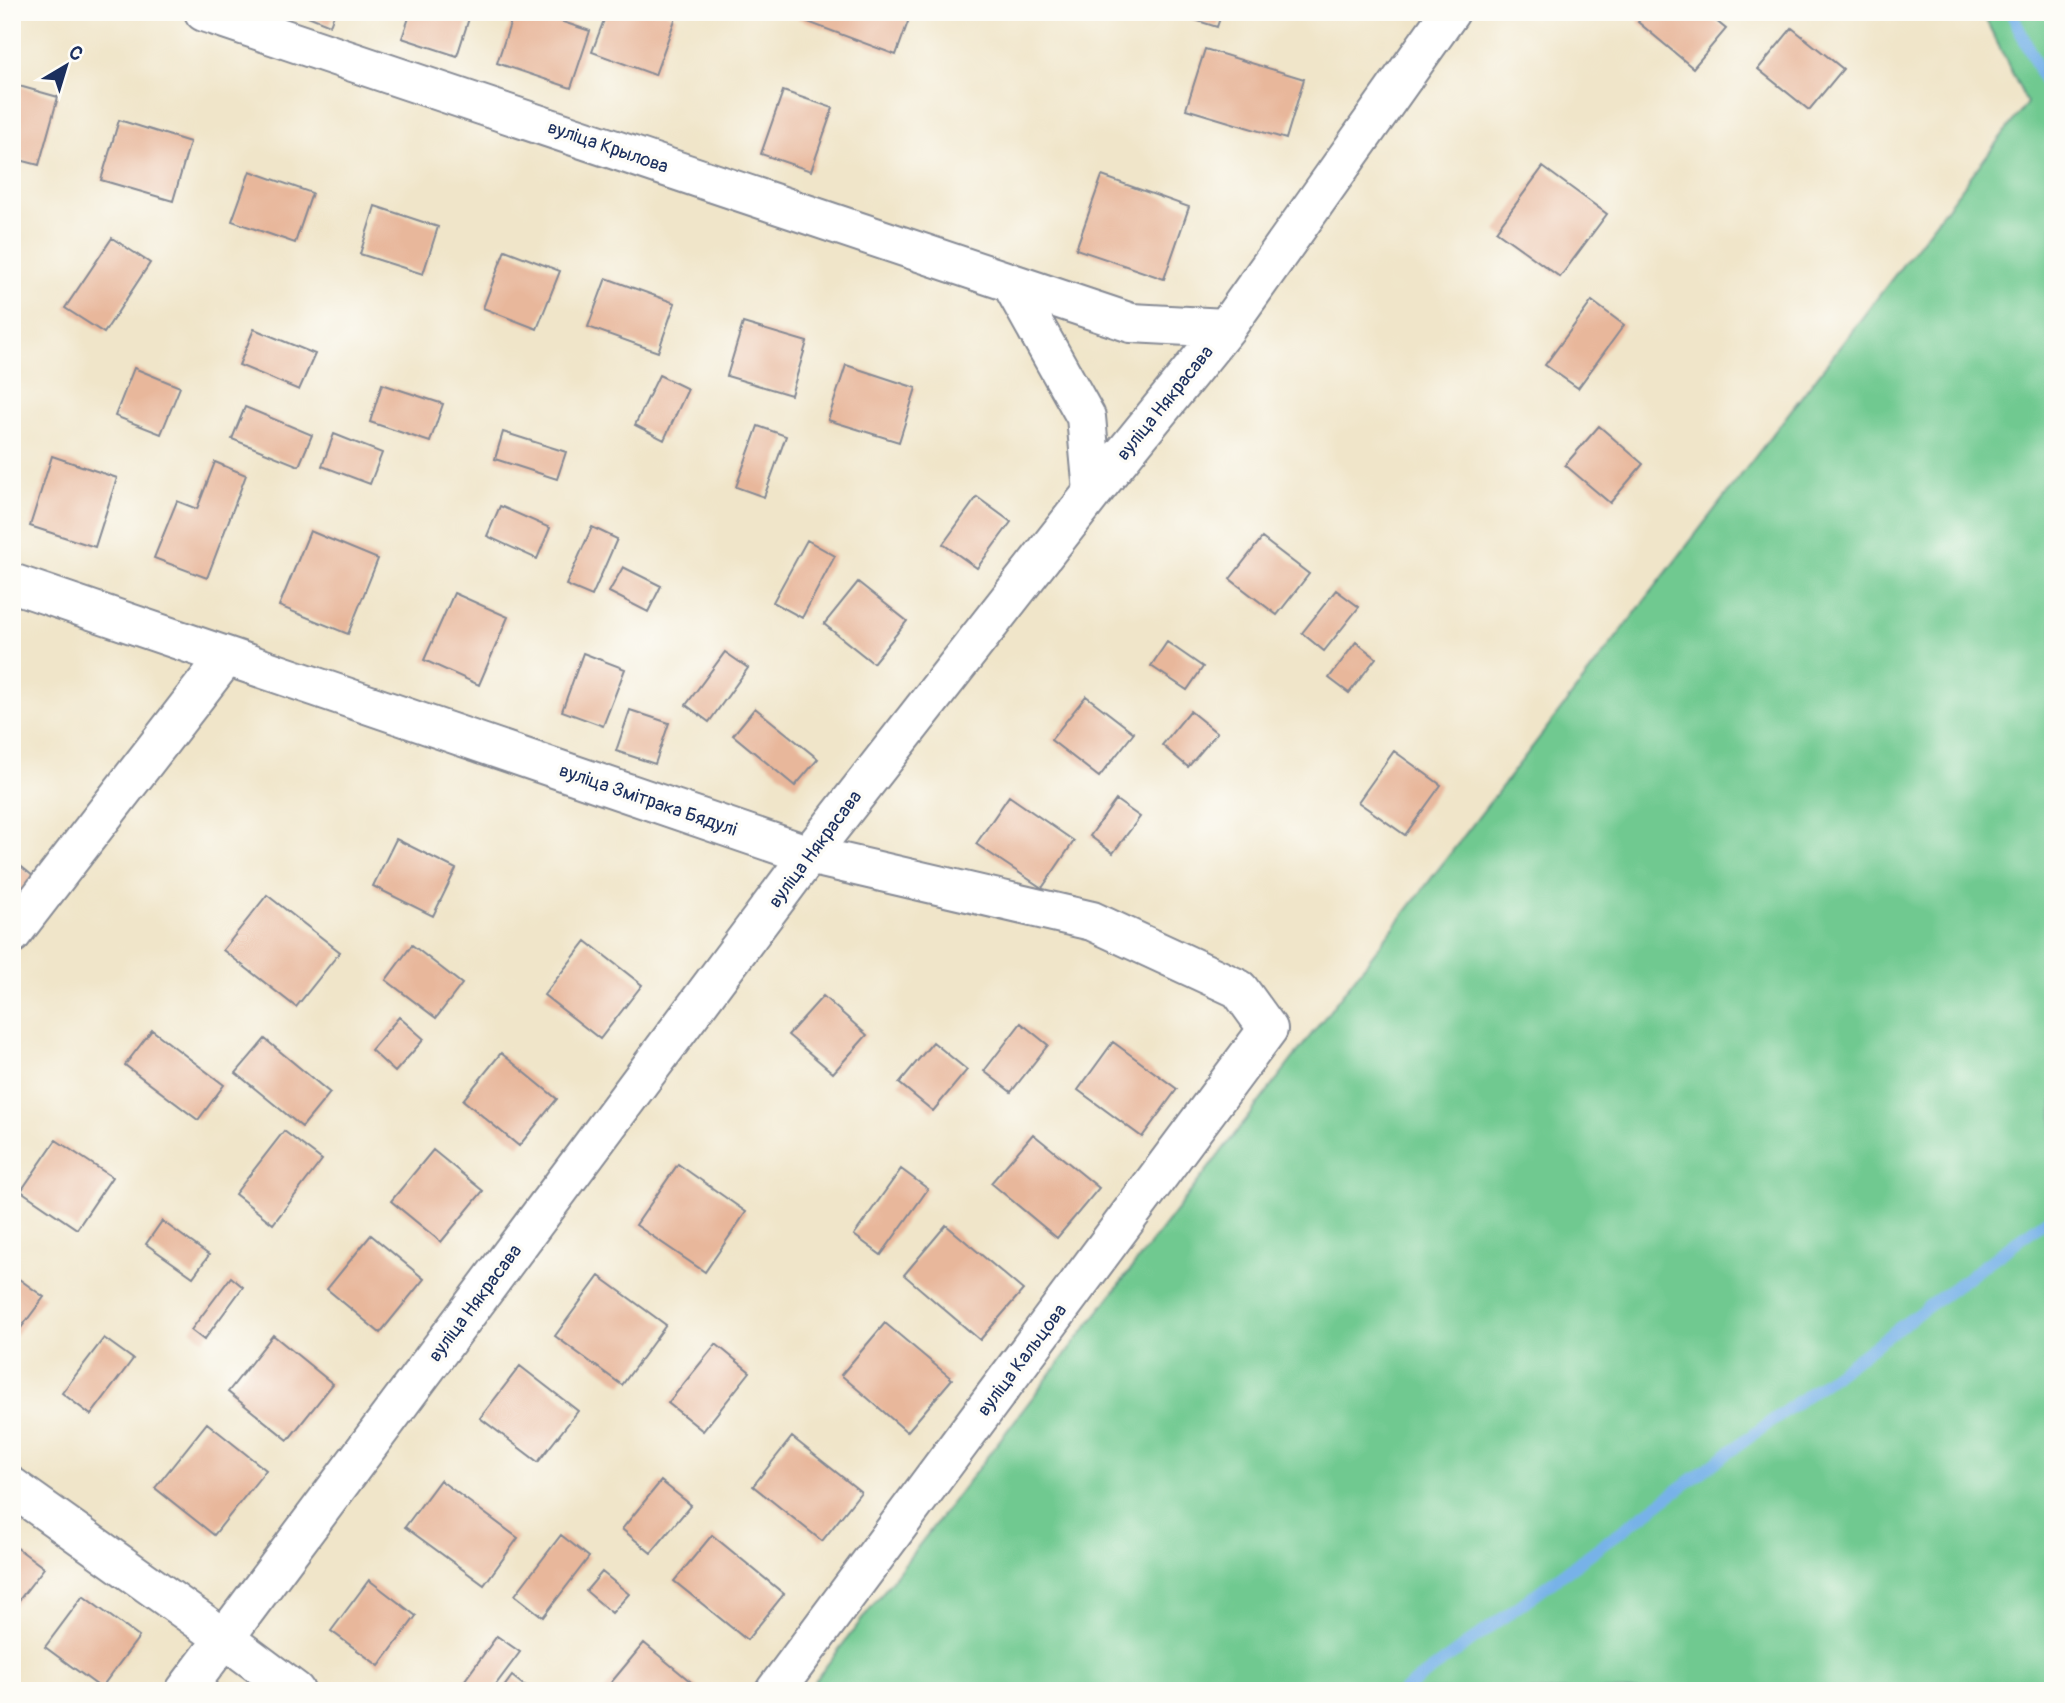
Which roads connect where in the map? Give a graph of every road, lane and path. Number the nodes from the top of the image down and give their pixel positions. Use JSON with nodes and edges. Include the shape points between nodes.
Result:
{"nodes":[{"id":1,"x":204,"y":12,"type":"edge"},
{"id":2,"x":1450,"y":12,"type":"edge"},
{"id":3,"x":1011,"y":283,"type":"junction"},
{"id":4,"x":1226,"y":328,"type":"junction"},
{"id":5,"x":1093,"y":492,"type":"junction"},
{"id":6,"x":12,"y":583,"type":"edge"},
{"id":7,"x":226,"y":657,"type":"junction"},
{"id":8,"x":809,"y":855,"type":"junction"},
{"id":9,"x":12,"y":934,"type":"edge"},
{"id":10,"x":1268,"y":1029,"type":"joint"},
{"id":11,"x":12,"y":1487,"type":"edge"},
{"id":12,"x":224,"y":1638,"type":"junction"},
{"id":13,"x":185,"y":1691,"type":"edge"},
{"id":14,"x":295,"y":1691,"type":"edge"},
{"id":15,"x":775,"y":1691,"type":"edge"}],
"edges":[{"from":1,"to":3,"type":"street","name":"вуліца Крылова"},
{"from":2,"to":4,"type":"street","name":"вуліца Някрасава"},
{"from":3,"to":4,"type":"street","name":"вуліца Крылова","via":[[1131,323]]},
{"from":3,"to":5,"type":"street","via":[[1086,417]]},
{"from":4,"to":5,"type":"street","name":"вуліца Някрасава"},
{"from":5,"to":8,"type":"street","name":"вуліца Някрасава"},
{"from":6,"to":7,"type":"street","name":"вуліца Змітрака Бядулі"},
{"from":7,"to":8,"type":"street","name":"вуліца Змітрака Бядулі"},
{"from":7,"to":9,"type":"street"},
{"from":8,"to":10,"type":"street","name":"вуліца Змітрака Бядулі","via":[[1092,921],[1239,989]]},
{"from":8,"to":12,"type":"street","name":"вуліца Някрасава"},
{"from":10,"to":15,"type":"street","name":"вуліца Кальцова"},
{"from":11,"to":12,"type":"street"},
{"from":12,"to":13,"type":"street","name":"вуліца Някрасава"},
{"from":12,"to":14,"type":"street"}]}
